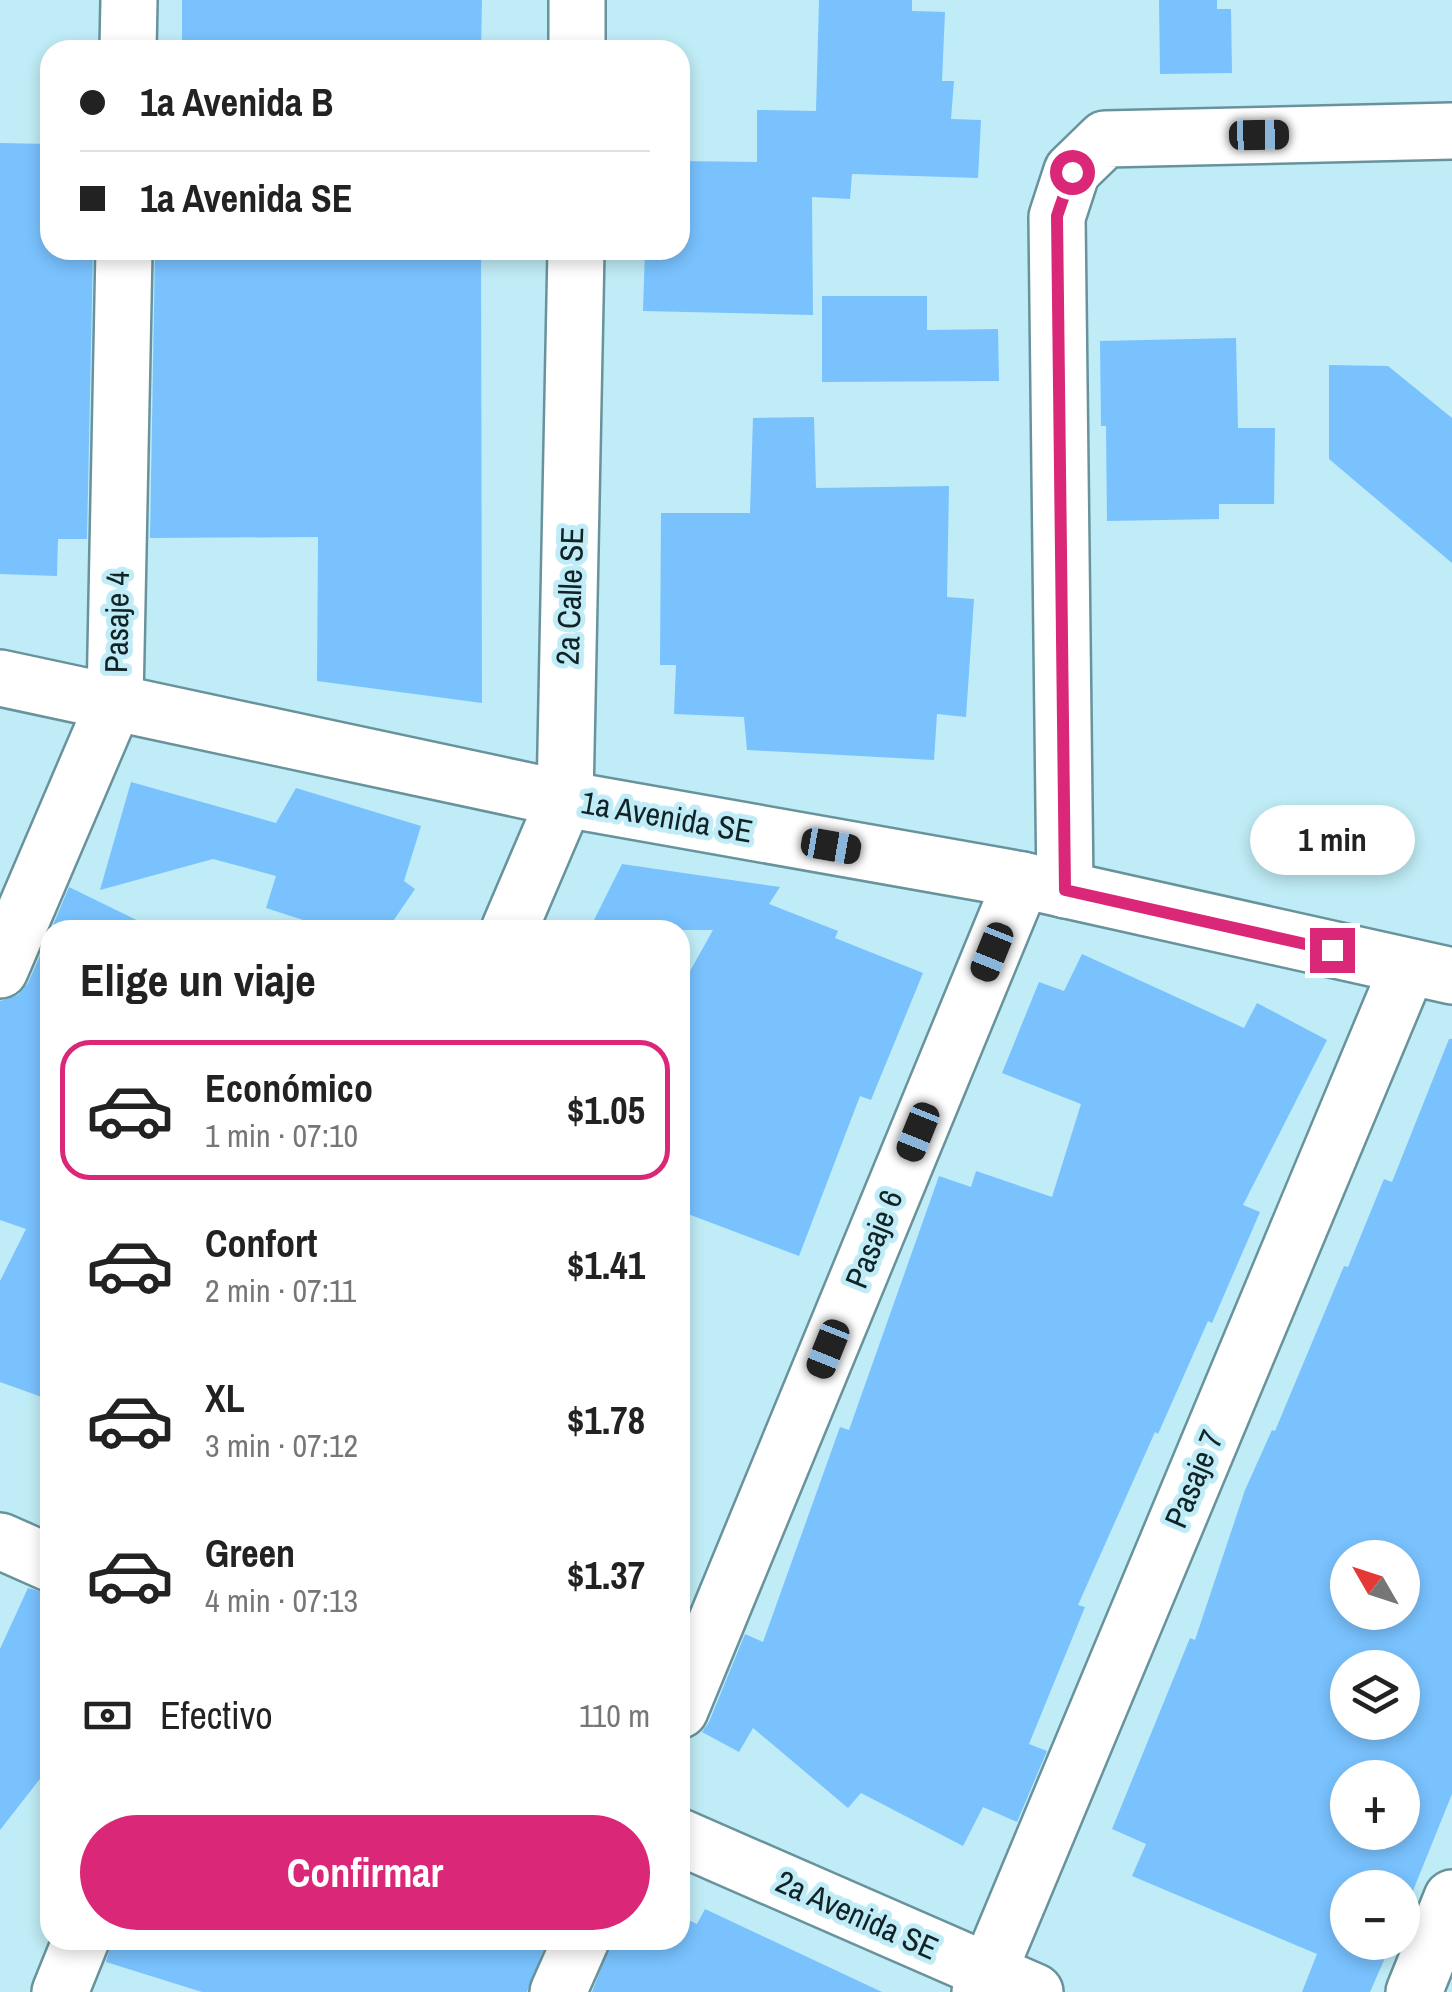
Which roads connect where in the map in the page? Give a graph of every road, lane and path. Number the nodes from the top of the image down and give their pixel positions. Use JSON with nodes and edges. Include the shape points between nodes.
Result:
{"nodes":[{"id":1,"x":129,"y":0,"type":"edge"},
{"id":2,"x":577,"y":0,"type":"edge"},
{"id":3,"x":128,"y":40,"type":"edge"},
{"id":4,"x":577,"y":40,"type":"edge"},
{"id":5,"x":1452,"y":130,"type":"edge"},
{"id":6,"x":124,"y":260,"type":"edge"},
{"id":7,"x":576,"y":260,"type":"edge"},
{"id":8,"x":0,"y":678,"type":"edge"},
{"id":9,"x":115,"y":701,"type":"junction"},
{"id":10,"x":565,"y":799,"type":"junction"},
{"id":11,"x":1043,"y":885,"type":"junction"},
{"id":12,"x":513,"y":920,"type":"edge"},
{"id":13,"x":0,"y":970,"type":"edge"},
{"id":14,"x":1430,"y":972,"type":"edge"},
{"id":15,"x":0,"y":1541,"type":"edge"},
{"id":16,"x":40,"y":1559,"type":"edge"},
{"id":17,"x":690,"y":1687,"type":"edge"},
{"id":18,"x":690,"y":1842,"type":"edge"},
{"id":19,"x":1452,"y":1898,"type":"edge"},
{"id":20,"x":77,"y":1950,"type":"edge"},
{"id":21,"x":577,"y":1950,"type":"edge"},
{"id":22,"x":1001,"y":1985,"type":"edge"},
{"id":23,"x":60,"y":1992,"type":"edge"},
{"id":24,"x":558,"y":1992,"type":"edge"},
{"id":25,"x":1414,"y":1992,"type":"edge"}],
"edges":[{"from":1,"to":3,"type":"street"},
{"from":2,"to":4,"type":"street"},
{"from":5,"to":11,"type":"street","via":[[1105,139],[1072,172],[1057,216]]},
{"from":6,"to":9,"type":"street","name":"Pasaje 4"},
{"from":7,"to":10,"type":"street","name":"2a Calle SE"},
{"from":8,"to":9,"type":"street","name":"1a Avenida SE"},
{"from":9,"to":10,"type":"street","name":"1a Avenida SE"},
{"from":9,"to":13,"type":"street","name":"Pasaje 4"},
{"from":10,"to":11,"type":"street","name":"1a Avenida SE"},
{"from":10,"to":12,"type":"street","name":"2a Calle SE"},
{"from":11,"to":14,"type":"street","name":"1a Avenida SE"},
{"from":11,"to":17,"type":"street","name":"Pasaje 6"},
{"from":14,"to":22,"type":"street","name":"Pasaje 7"},
{"from":15,"to":16,"type":"street"},
{"from":18,"to":22,"type":"street","name":"2a Avenida SE"},
{"from":19,"to":25,"type":"street"},
{"from":20,"to":23,"type":"street"},
{"from":21,"to":24,"type":"street"}]}
